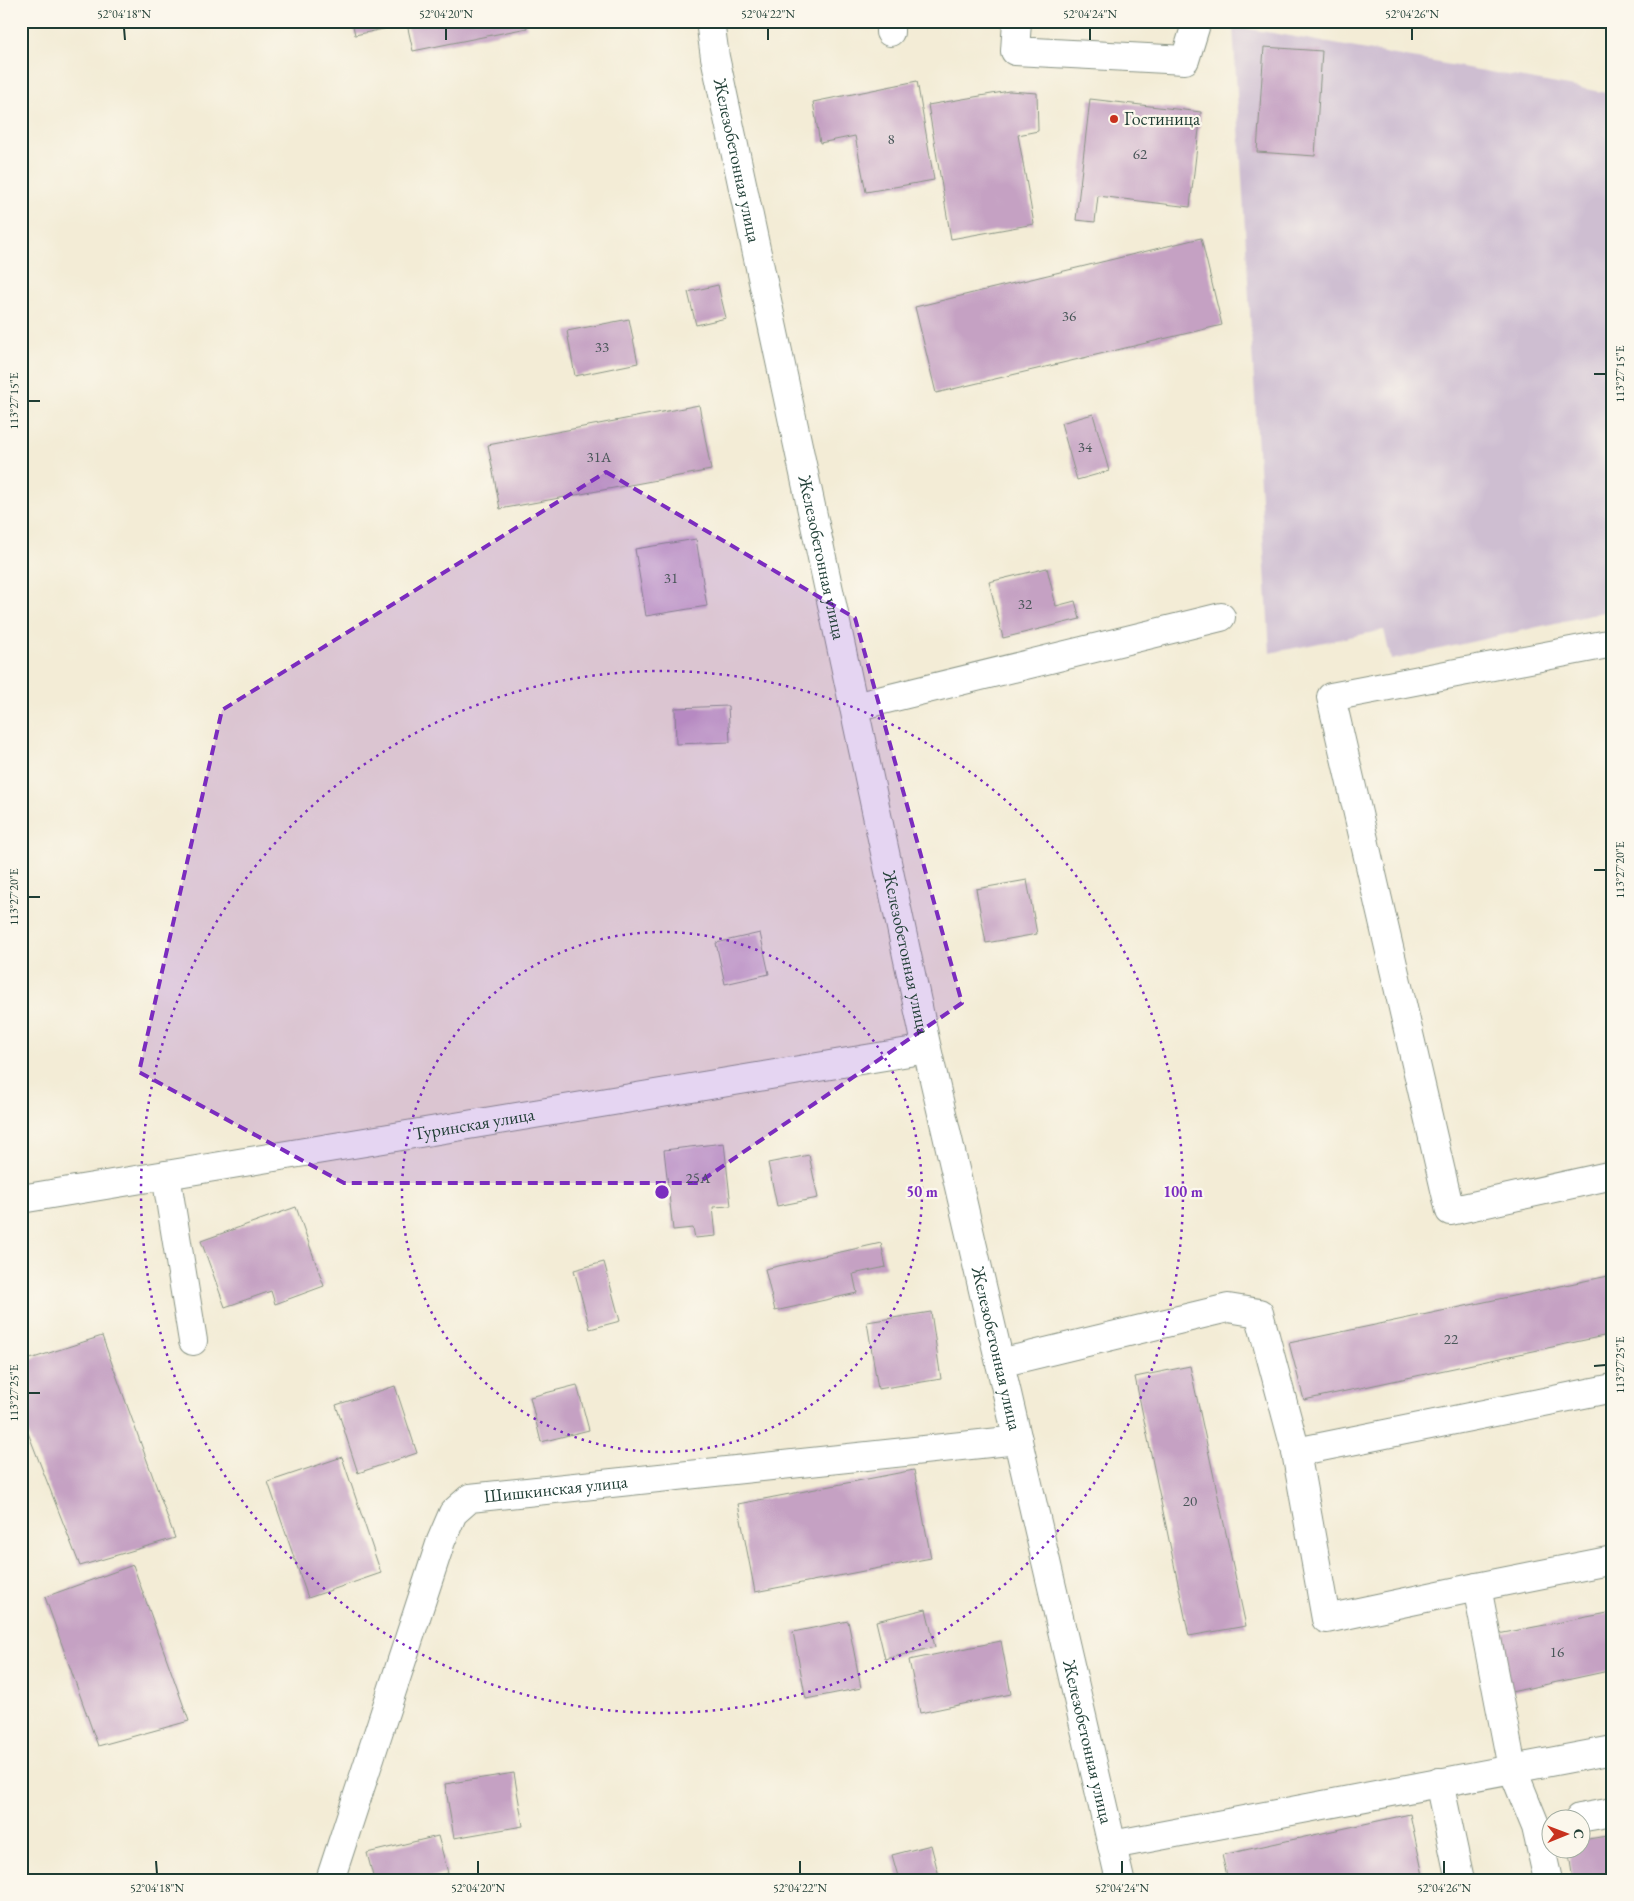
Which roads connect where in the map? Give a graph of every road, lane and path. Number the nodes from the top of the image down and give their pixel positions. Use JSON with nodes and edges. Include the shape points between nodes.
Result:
{"nodes":[{"id":1,"x":710,"y":21,"type":"edge"},
{"id":2,"x":1017,"y":21,"type":"edge"},
{"id":3,"x":1196,"y":21,"type":"edge"},
{"id":4,"x":1221,"y":617,"type":"dead end"},
{"id":5,"x":1613,"y":643,"type":"edge"},
{"id":6,"x":854,"y":707,"type":"junction"},
{"id":7,"x":927,"y":1049,"type":"junction"},
{"id":8,"x":166,"y":1175,"type":"junction"},
{"id":9,"x":1613,"y":1175,"type":"edge"},
{"id":10,"x":21,"y":1198,"type":"edge"},
{"id":11,"x":193,"y":1341,"type":"dead end"},
{"id":12,"x":1000,"y":1363,"type":"junction"},
{"id":13,"x":1613,"y":1388,"type":"edge"},
{"id":14,"x":1018,"y":1440,"type":"junction"},
{"id":15,"x":1296,"y":1452,"type":"junction"},
{"id":16,"x":1613,"y":1560,"type":"edge"},
{"id":17,"x":1477,"y":1587,"type":"junction"},
{"id":18,"x":1613,"y":1750,"type":"edge"},
{"id":19,"x":1512,"y":1768,"type":"junction"},
{"id":20,"x":1439,"y":1782,"type":"junction"},
{"id":21,"x":1613,"y":1812,"type":"edge"},
{"id":22,"x":1592,"y":1816,"type":"edge"},
{"id":23,"x":1542,"y":1822,"type":"edge"},
{"id":24,"x":1112,"y":1845,"type":"junction"},
{"id":25,"x":1546,"y":1858,"type":"edge"},
{"id":26,"x":330,"y":1880,"type":"edge"},
{"id":27,"x":1120,"y":1880,"type":"edge"},
{"id":28,"x":1460,"y":1880,"type":"edge"},
{"id":29,"x":1548,"y":1880,"type":"edge"}],
"edges":[{"from":1,"to":6,"type":"street","name":"Железобетонная улица"},
{"from":2,"to":3,"type":"street","via":[[1015,51],[1184,60]]},
{"from":4,"to":6,"type":"street"},
{"from":5,"to":9,"type":"street","via":[[1331,697],[1450,1211]]},
{"from":6,"to":7,"type":"street","name":"Железобетонная улица"},
{"from":7,"to":8,"type":"street","name":"Туринская улица"},
{"from":7,"to":12,"type":"street","name":"Железобетонная улица"},
{"from":8,"to":10,"type":"street","name":"Туринская улица"},
{"from":8,"to":11,"type":"street"},
{"from":12,"to":14,"type":"street","name":"Железобетонная улица"},
{"from":12,"to":15,"type":"street","via":[[1228,1308],[1258,1314]]},
{"from":13,"to":15,"type":"street"},
{"from":14,"to":24,"type":"street","name":"Железобетонная улица"},
{"from":14,"to":26,"type":"street","name":"Шишкинская улица","via":[[470,1498],[453,1513],[441,1541]]},
{"from":15,"to":17,"type":"street","via":[[1326,1618]]},
{"from":16,"to":17,"type":"street"},
{"from":17,"to":19,"type":"street"},
{"from":18,"to":19,"type":"street"},
{"from":19,"to":20,"type":"street"},
{"from":19,"to":23,"type":"street"},
{"from":20,"to":24,"type":"street"},
{"from":20,"to":28,"type":"street"},
{"from":21,"to":22,"type":"street"},
{"from":24,"to":27,"type":"street","name":"Железобетонная улица"},
{"from":25,"to":29,"type":"street"}]}
